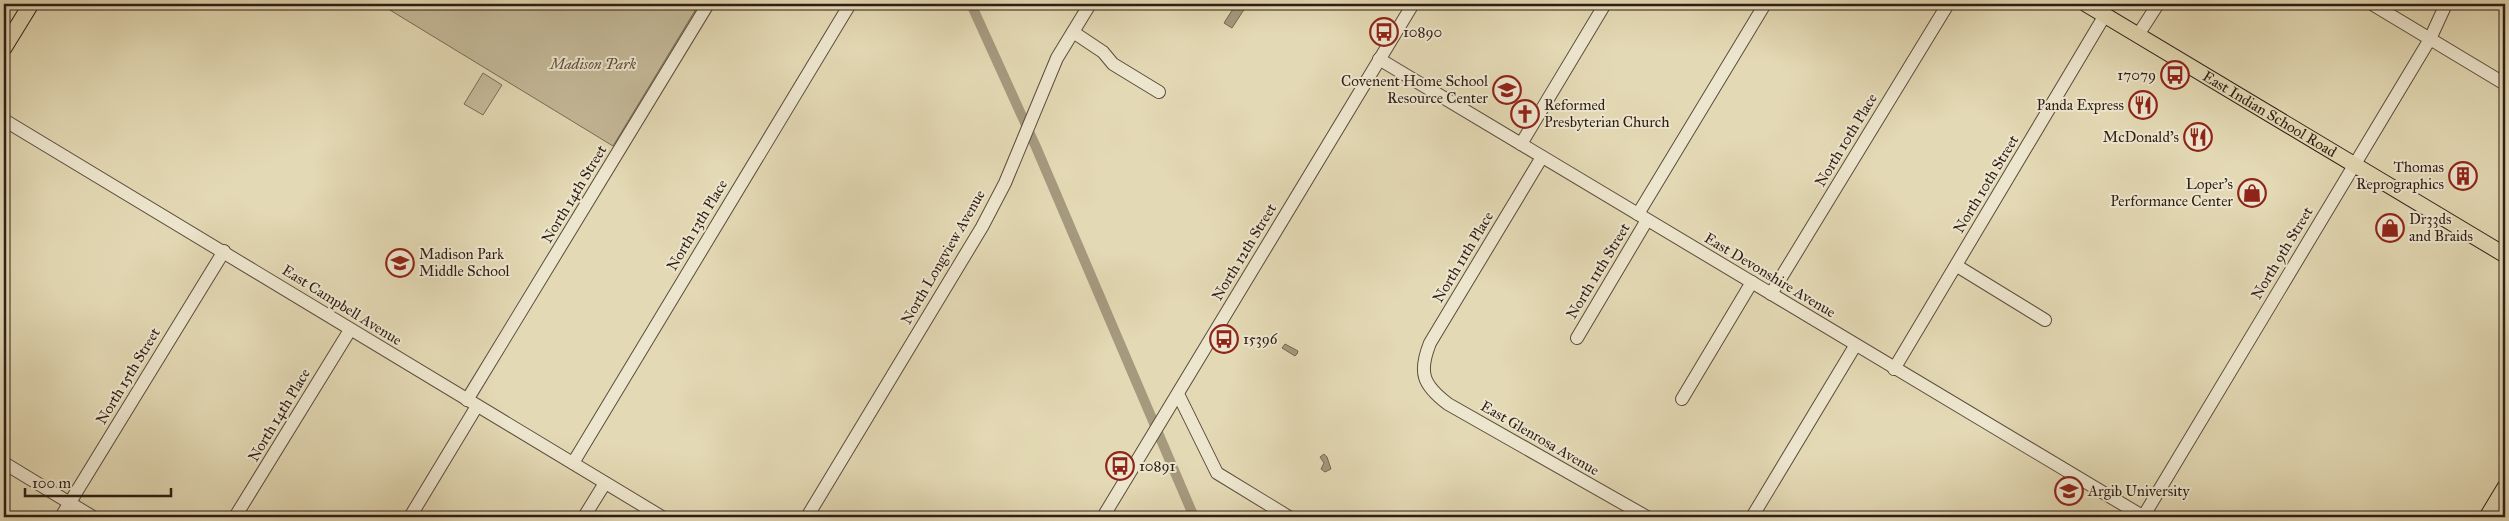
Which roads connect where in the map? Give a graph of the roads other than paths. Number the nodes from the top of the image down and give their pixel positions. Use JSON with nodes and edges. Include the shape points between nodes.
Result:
{"nodes":[{"id":1,"x":31,"y":4,"type":"edge"},
{"id":2,"x":708,"y":4,"type":"edge"},
{"id":3,"x":850,"y":4,"type":"edge"},
{"id":4,"x":1090,"y":4,"type":"edge"},
{"id":5,"x":1413,"y":4,"type":"edge"},
{"id":6,"x":1605,"y":4,"type":"edge"},
{"id":7,"x":1765,"y":4,"type":"edge"},
{"id":8,"x":1948,"y":4,"type":"edge"},
{"id":9,"x":2086,"y":4,"type":"edge"},
{"id":10,"x":2158,"y":4,"type":"edge"},
{"id":11,"x":2372,"y":4,"type":"edge"},
{"id":12,"x":2446,"y":4,"type":"edge"},
{"id":13,"x":2105,"y":15,"type":"junction"},
{"id":14,"x":1073,"y":32,"type":"junction"},
{"id":15,"x":2138,"y":35,"type":"junction"},
{"id":16,"x":2430,"y":39,"type":"junction"},
{"id":17,"x":4,"y":48,"type":"edge"},
{"id":18,"x":1379,"y":59,"type":"junction"},
{"id":19,"x":2505,"y":84,"type":"edge"},
{"id":20,"x":1159,"y":92,"type":"dead end"},
{"id":21,"x":4,"y":120,"type":"edge"},
{"id":22,"x":1522,"y":144,"type":"junction"},
{"id":23,"x":1542,"y":157,"type":"junction"},
{"id":24,"x":2354,"y":164,"type":"junction"},
{"id":25,"x":1643,"y":216,"type":"junction"},
{"id":26,"x":224,"y":252,"type":"junction"},
{"id":27,"x":2505,"y":255,"type":"edge"},
{"id":28,"x":1957,"y":266,"type":"junction"},
{"id":29,"x":1752,"y":282,"type":"junction"},
{"id":30,"x":1771,"y":294,"type":"junction"},
{"id":31,"x":2045,"y":320,"type":"dead end"},
{"id":32,"x":350,"y":330,"type":"junction"},
{"id":33,"x":1577,"y":338,"type":"dead end"},
{"id":34,"x":1855,"y":346,"type":"junction"},
{"id":35,"x":1894,"y":369,"type":"junction"},
{"id":36,"x":1424,"y":378,"type":"joint"},
{"id":37,"x":1178,"y":394,"type":"junction"},
{"id":38,"x":1682,"y":399,"type":"dead end"},
{"id":39,"x":472,"y":403,"type":"junction"},
{"id":40,"x":4,"y":463,"type":"edge"},
{"id":41,"x":573,"y":463,"type":"junction"},
{"id":42,"x":605,"y":483,"type":"junction"},
{"id":43,"x":2505,"y":487,"type":"edge"},
{"id":44,"x":70,"y":503,"type":"junction"},
{"id":45,"x":61,"y":517,"type":"edge"},
{"id":46,"x":93,"y":517,"type":"edge"},
{"id":47,"x":235,"y":517,"type":"edge"},
{"id":48,"x":410,"y":517,"type":"edge"},
{"id":49,"x":584,"y":517,"type":"edge"},
{"id":50,"x":662,"y":517,"type":"edge"},
{"id":51,"x":807,"y":517,"type":"edge"},
{"id":52,"x":1103,"y":517,"type":"edge"},
{"id":53,"x":1289,"y":517,"type":"edge"},
{"id":54,"x":1647,"y":517,"type":"edge"},
{"id":55,"x":1752,"y":517,"type":"edge"},
{"id":56,"x":2143,"y":517,"type":"edge"},
{"id":57,"x":2487,"y":517,"type":"edge"}],
"edges":[{"from":1,"to":17,"type":"main road"},
{"from":2,"to":39,"type":"street","name":"North 14th Street"},
{"from":3,"to":41,"type":"street","name":"North 13th Place"},
{"from":4,"to":14,"type":"street","name":"North Longview Avenue"},
{"from":5,"to":18,"type":"street","name":"North 12th Street"},
{"from":6,"to":22,"type":"street"},
{"from":7,"to":25,"type":"street","name":"North 11th Street"},
{"from":8,"to":30,"type":"street","name":"North 10th Place"},
{"from":9,"to":13,"type":"main road","name":"East Indian School Road"},
{"from":10,"to":15,"type":"street"},
{"from":11,"to":16,"type":"street"},
{"from":12,"to":16,"type":"street","name":"North 9th Street"},
{"from":13,"to":15,"type":"main road","name":"East Indian School Road"},
{"from":13,"to":28,"type":"street","name":"North 10th Street"},
{"from":14,"to":20,"type":"street","via":[[1103,52],[1113,64]]},
{"from":14,"to":51,"type":"street","name":"North Longview Avenue","via":[[1057,58],[1022,144],[982,227]]},
{"from":15,"to":24,"type":"main road","name":"East Indian School Road"},
{"from":16,"to":19,"type":"street"},
{"from":16,"to":24,"type":"street","name":"North 9th Street"},
{"from":18,"to":22,"type":"street","name":"East Devonshire Avenue"},
{"from":18,"to":37,"type":"street","name":"North 12th Street"},
{"from":21,"to":26,"type":"street","name":"East Campbell Avenue"},
{"from":22,"to":23,"type":"street","name":"East Devonshire Avenue"},
{"from":23,"to":25,"type":"street","name":"East Devonshire Avenue"},
{"from":23,"to":36,"type":"street","name":"North 11th Place","via":[[1430,343],[1423,367]]},
{"from":24,"to":27,"type":"main road","name":"East Indian School Road"},
{"from":24,"to":56,"type":"street","name":"North 9th Street"},
{"from":25,"to":29,"type":"street","name":"East Devonshire Avenue"},
{"from":25,"to":33,"type":"street","name":"North 11th Street"},
{"from":26,"to":32,"type":"street","name":"East Campbell Avenue"},
{"from":26,"to":44,"type":"street","name":"North 15th Street"},
{"from":28,"to":31,"type":"street"},
{"from":28,"to":35,"type":"street","name":"North 10th Street"},
{"from":29,"to":30,"type":"street","name":"East Devonshire Avenue"},
{"from":29,"to":38,"type":"street"},
{"from":30,"to":34,"type":"street","name":"East Devonshire Avenue"},
{"from":32,"to":39,"type":"street","name":"East Campbell Avenue"},
{"from":32,"to":47,"type":"street","name":"North 14th Place"},
{"from":34,"to":35,"type":"street","name":"East Devonshire Avenue"},
{"from":34,"to":55,"type":"street"},
{"from":35,"to":56,"type":"street","name":"East Devonshire Avenue"},
{"from":36,"to":54,"type":"street","name":"East Glenrosa Avenue","via":[[1437,396],[1448,404]]},
{"from":37,"to":52,"type":"street","name":"North 12th Street"},
{"from":37,"to":53,"type":"street","via":[[1217,473]]},
{"from":39,"to":41,"type":"street","name":"East Campbell Avenue"},
{"from":39,"to":48,"type":"street","name":"North 14th Street"},
{"from":40,"to":44,"type":"street"},
{"from":41,"to":42,"type":"street","name":"East Campbell Avenue"},
{"from":42,"to":49,"type":"street"},
{"from":42,"to":50,"type":"street","name":"East Campbell Avenue"},
{"from":43,"to":57,"type":"main road"},
{"from":44,"to":45,"type":"street","name":"North 15th Street"},
{"from":44,"to":46,"type":"street"}]}
